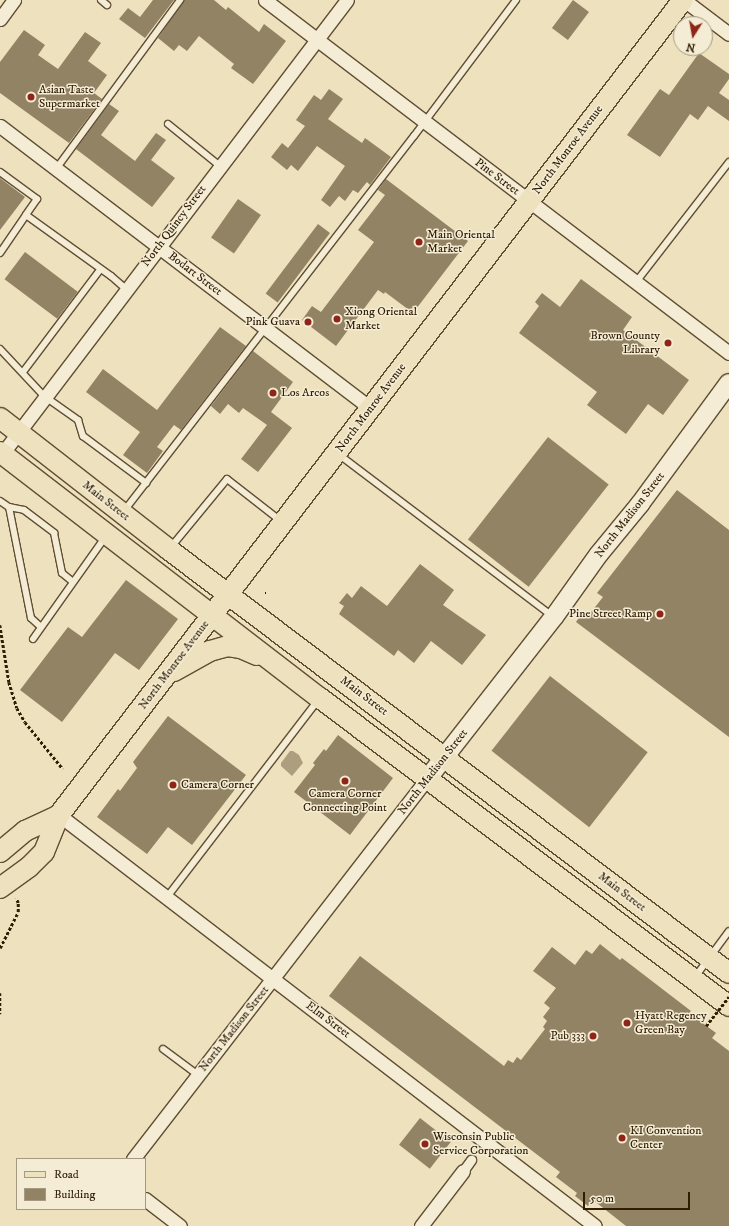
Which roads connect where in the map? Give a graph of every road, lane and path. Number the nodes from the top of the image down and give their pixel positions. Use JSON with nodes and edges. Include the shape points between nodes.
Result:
{"nodes":[{"id":1,"x":14,"y":0,"type":"edge"},
{"id":2,"x":101,"y":0,"type":"edge"},
{"id":3,"x":180,"y":0,"type":"edge"},
{"id":4,"x":265,"y":0,"type":"edge"},
{"id":5,"x":347,"y":0,"type":"edge"},
{"id":6,"x":516,"y":0,"type":"edge"},
{"id":7,"x":683,"y":0,"type":"edge"},
{"id":8,"x":108,"y":5,"type":"dead end"},
{"id":9,"x":0,"y":19,"type":"edge"},
{"id":10,"x":729,"y":34,"type":"edge"},
{"id":11,"x":317,"y":39,"type":"junction"},
{"id":12,"x":425,"y":121,"type":"junction"},
{"id":13,"x":168,"y":124,"type":"dead end"},
{"id":14,"x":0,"y":126,"type":"edge"},
{"id":15,"x":729,"y":162,"type":"edge"},
{"id":16,"x":220,"y":166,"type":"junction"},
{"id":17,"x":56,"y":169,"type":"junction"},
{"id":18,"x":0,"y":172,"type":"edge"},
{"id":19,"x":529,"y":201,"type":"junction"},
{"id":20,"x":26,"y":215,"type":"junction"},
{"id":21,"x":158,"y":247,"type":"junction"},
{"id":22,"x":0,"y":253,"type":"edge"},
{"id":23,"x":100,"y":270,"type":"junction"},
{"id":24,"x":636,"y":282,"type":"junction"},
{"id":25,"x":126,"y":289,"type":"junction"},
{"id":26,"x":265,"y":328,"type":"junction"},
{"id":27,"x":0,"y":348,"type":"edge"},
{"id":28,"x":729,"y":353,"type":"edge"},
{"id":29,"x":23,"y":372,"type":"junction"},
{"id":30,"x":729,"y":383,"type":"edge"},
{"id":31,"x":44,"y":396,"type":"junction"},
{"id":32,"x":370,"y":408,"type":"junction"},
{"id":33,"x":0,"y":418,"type":"edge"},
{"id":34,"x":16,"y":432,"type":"junction"},
{"id":35,"x":336,"y":453,"type":"junction"},
{"id":36,"x":1,"y":454,"type":"edge"},
{"id":37,"x":146,"y":483,"type":"junction"},
{"id":38,"x":0,"y":501,"type":"edge"},
{"id":39,"x":9,"y":508,"type":"junction"},
{"id":40,"x":122,"y":514,"type":"junction"},
{"id":41,"x":283,"y":523,"type":"junction"},
{"id":42,"x":108,"y":534,"type":"junction"},
{"id":43,"x":168,"y":549,"type":"junction"},
{"id":44,"x":73,"y":582,"type":"junction"},
{"id":45,"x":228,"y":594,"type":"junction"},
{"id":46,"x":213,"y":614,"type":"junction"},
{"id":47,"x":554,"y":616,"type":"junction"},
{"id":48,"x":0,"y":625,"type":"edge"},
{"id":49,"x":41,"y":627,"type":"junction"},
{"id":50,"x":33,"y":639,"type":"dead end"},
{"id":51,"x":277,"y":664,"type":"junction"},
{"id":52,"x":167,"y":675,"type":"junction"},
{"id":53,"x":320,"y":698,"type":"junction"},
{"id":54,"x":445,"y":758,"type":"junction"},
{"id":55,"x":63,"y":769,"type":"dead end"},
{"id":56,"x":428,"y":778,"type":"junction"},
{"id":57,"x":60,"y":815,"type":"junction"},
{"id":58,"x":0,"y":852,"type":"edge"},
{"id":59,"x":8,"y":893,"type":"edge"},
{"id":60,"x":167,"y":897,"type":"junction"},
{"id":61,"x":729,"y":932,"type":"edge"},
{"id":62,"x":0,"y":948,"type":"edge"},
{"id":63,"x":709,"y":958,"type":"junction"},
{"id":64,"x":729,"y":974,"type":"edge"},
{"id":65,"x":273,"y":978,"type":"junction"},
{"id":66,"x":694,"y":979,"type":"junction"},
{"id":67,"x":0,"y":993,"type":"edge"},
{"id":68,"x":729,"y":997,"type":"edge"},
{"id":69,"x":729,"y":1006,"type":"edge"},
{"id":70,"x":0,"y":1014,"type":"edge"},
{"id":71,"x":706,"y":1026,"type":"dead end"},
{"id":72,"x":163,"y":1049,"type":"dead end"},
{"id":73,"x":198,"y":1075,"type":"junction"},
{"id":74,"x":134,"y":1158,"type":"edge"},
{"id":75,"x":471,"y":1160,"type":"dead end"},
{"id":76,"x":463,"y":1171,"type":"joint"},
{"id":77,"x":146,"y":1200,"type":"edge"},
{"id":78,"x":180,"y":1226,"type":"edge"},
{"id":79,"x":421,"y":1226,"type":"edge"},
{"id":80,"x":595,"y":1226,"type":"edge"}],
"edges":[{"from":1,"to":9,"type":"street"},
{"from":2,"to":8,"type":"lane"},
{"from":3,"to":17,"type":"lane"},
{"from":4,"to":11,"type":"street","name":"Pine Street"},
{"from":5,"to":11,"type":"street","name":"North Quincy Street"},
{"from":6,"to":12,"type":"lane"},
{"from":7,"to":10,"type":"street"},
{"from":7,"to":19,"type":"main road","name":"North Monroe Avenue"},
{"from":11,"to":12,"type":"street","name":"Pine Street"},
{"from":11,"to":16,"type":"street","name":"North Quincy Street"},
{"from":12,"to":19,"type":"street","name":"Pine Street"},
{"from":12,"to":26,"type":"lane"},
{"from":13,"to":16,"type":"lane"},
{"from":14,"to":17,"type":"street","name":"Bodart Street"},
{"from":15,"to":24,"type":"lane"},
{"from":16,"to":21,"type":"street","name":"North Quincy Street"},
{"from":17,"to":21,"type":"street","name":"Bodart Street"},
{"from":18,"to":20,"type":"lane","via":[[37,199]]},
{"from":19,"to":24,"type":"street","name":"Pine Street"},
{"from":19,"to":32,"type":"main road","name":"North Monroe Avenue"},
{"from":20,"to":22,"type":"lane"},
{"from":20,"to":23,"type":"lane"},
{"from":21,"to":25,"type":"street","name":"North Quincy Street"},
{"from":21,"to":26,"type":"street","name":"Bodart Street"},
{"from":23,"to":25,"type":"lane"},
{"from":23,"to":29,"type":"lane"},
{"from":24,"to":28,"type":"street","name":"Pine Street"},
{"from":25,"to":31,"type":"street","name":"North Quincy Street"},
{"from":26,"to":32,"type":"street","name":"Bodart Street"},
{"from":26,"to":37,"type":"lane"},
{"from":27,"to":29,"type":"lane"},
{"from":29,"to":31,"type":"lane"},
{"from":30,"to":47,"type":"main road","name":"North Madison Street"},
{"from":31,"to":34,"type":"street","name":"North Quincy Street"},
{"from":31,"to":37,"type":"lane","via":[[78,420],[83,436]]},
{"from":32,"to":35,"type":"main road","name":"North Monroe Avenue"},
{"from":33,"to":34,"type":"main road","name":"Main Street"},
{"from":34,"to":36,"type":"street","name":"North Quincy Street"},
{"from":34,"to":40,"type":"main road","name":"Main Street"},
{"from":35,"to":41,"type":"main road","name":"North Monroe Avenue"},
{"from":35,"to":47,"type":"lane"},
{"from":36,"to":42,"type":"main road","name":"Main Street"},
{"from":37,"to":40,"type":"lane"},
{"from":38,"to":39,"type":"lane"},
{"from":39,"to":44,"type":"lane","via":[[24,510],[54,532],[62,573]]},
{"from":39,"to":49,"type":"lane","via":[[31,618]]},
{"from":40,"to":43,"type":"main road","name":"Main Street"},
{"from":41,"to":43,"type":"lane","via":[[227,479]]},
{"from":41,"to":45,"type":"main road","name":"North Monroe Avenue"},
{"from":42,"to":44,"type":"lane"},
{"from":42,"to":46,"type":"main road","name":"Main Street"},
{"from":43,"to":45,"type":"main road","name":"Main Street"},
{"from":44,"to":49,"type":"lane"},
{"from":45,"to":46,"type":"main road","name":"North Monroe Avenue"},
{"from":45,"to":54,"type":"main road","name":"Main Street"},
{"from":46,"to":51,"type":"main road","name":"Main Street"},
{"from":46,"to":52,"type":"main road","name":"North Monroe Avenue"},
{"from":47,"to":54,"type":"main road","name":"North Madison Street"},
{"from":48,"to":55,"type":"path","via":[[9,682],[17,708],[24,722]]},
{"from":49,"to":50,"type":"lane"},
{"from":51,"to":52,"type":"main road","via":[[241,648],[228,646],[210,651]]},
{"from":51,"to":53,"type":"main road","name":"Main Street"},
{"from":52,"to":57,"type":"main road","name":"North Monroe Avenue"},
{"from":53,"to":56,"type":"main road","name":"Main Street"},
{"from":53,"to":60,"type":"lane"},
{"from":54,"to":56,"type":"main road","name":"North Madison Street"},
{"from":54,"to":63,"type":"main road","name":"Main Street"},
{"from":56,"to":65,"type":"street","name":"North Madison Street"},
{"from":56,"to":66,"type":"main road","name":"Main Street"},
{"from":57,"to":58,"type":"main road","via":[[25,831]]},
{"from":57,"to":59,"type":"main road","via":[[44,852]]},
{"from":57,"to":60,"type":"street","name":"Elm Street"},
{"from":59,"to":62,"type":"path","via":[[18,903],[18,912]]},
{"from":60,"to":65,"type":"street","name":"Elm Street"},
{"from":61,"to":63,"type":"lane"},
{"from":63,"to":64,"type":"main road","name":"Main Street"},
{"from":63,"to":66,"type":"lane"},
{"from":65,"to":73,"type":"street","name":"North Madison Street"},
{"from":65,"to":80,"type":"street","name":"Elm Street"},
{"from":66,"to":69,"type":"main road","name":"Main Street"},
{"from":67,"to":70,"type":"path"},
{"from":68,"to":71,"type":"path","bridge":true},
{"from":72,"to":73,"type":"lane"},
{"from":73,"to":74,"type":"street","name":"North Madison Street"},
{"from":75,"to":76,"type":"street"},
{"from":76,"to":79,"type":"street"},
{"from":77,"to":78,"type":"street"}]}
